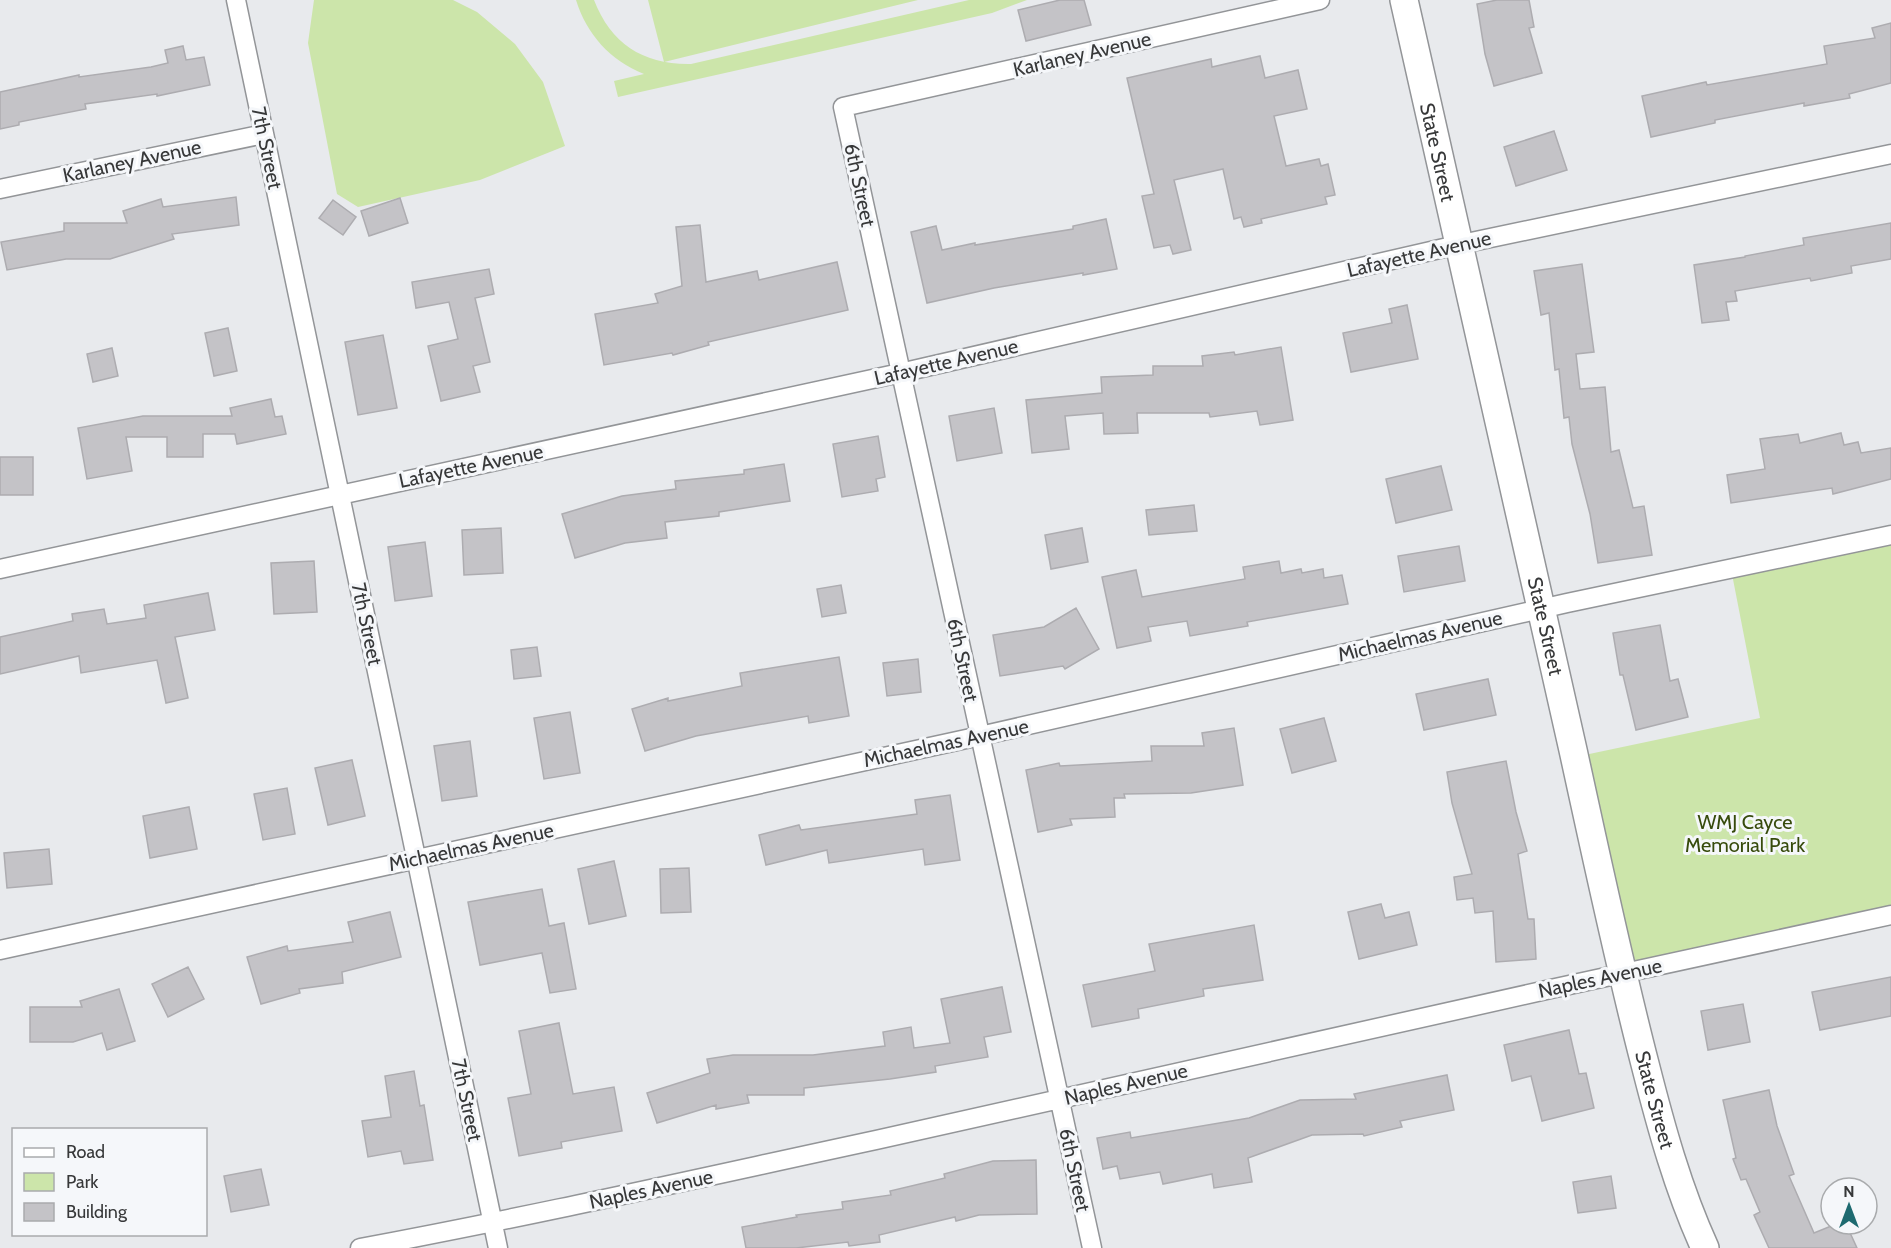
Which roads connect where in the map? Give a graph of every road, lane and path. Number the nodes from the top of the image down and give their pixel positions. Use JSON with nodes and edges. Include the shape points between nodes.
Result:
{"nodes":[{"id":1,"x":236,"y":0,"type":"edge"},
{"id":2,"x":1320,"y":0,"type":"edge"},
{"id":3,"x":1404,"y":0,"type":"edge"},
{"id":4,"x":843,"y":107,"type":"joint"},
{"id":5,"x":264,"y":134,"type":"junction"},
{"id":6,"x":1891,"y":154,"type":"edge"},
{"id":7,"x":0,"y":189,"type":"edge"},
{"id":8,"x":1457,"y":245,"type":"junction"},
{"id":9,"x":900,"y":373,"type":"junction"},
{"id":10,"x":339,"y":495,"type":"junction"},
{"id":11,"x":1891,"y":535,"type":"edge"},
{"id":12,"x":0,"y":569,"type":"edge"},
{"id":13,"x":1542,"y":609,"type":"junction"},
{"id":14,"x":980,"y":736,"type":"junction"},
{"id":15,"x":416,"y":860,"type":"junction"},
{"id":16,"x":1891,"y":915,"type":"edge"},
{"id":17,"x":0,"y":950,"type":"edge"},
{"id":18,"x":1622,"y":972,"type":"junction"},
{"id":19,"x":1060,"y":1099,"type":"junction"},
{"id":20,"x":493,"y":1224,"type":"junction"},
{"id":21,"x":360,"y":1248,"type":"edge"},
{"id":22,"x":498,"y":1248,"type":"edge"},
{"id":23,"x":1092,"y":1248,"type":"edge"},
{"id":24,"x":1705,"y":1248,"type":"edge"}],
"edges":[{"from":1,"to":5,"type":"street","name":"7th Street"},
{"from":2,"to":4,"type":"street","name":"Karlaney Avenue"},
{"from":3,"to":8,"type":"main road","name":"State Street"},
{"from":4,"to":9,"type":"street","name":"6th Street"},
{"from":5,"to":7,"type":"street","name":"Karlaney Avenue"},
{"from":5,"to":10,"type":"street","name":"7th Street"},
{"from":6,"to":8,"type":"street","name":"Lafayette Avenue"},
{"from":8,"to":9,"type":"street","name":"Lafayette Avenue"},
{"from":8,"to":13,"type":"main road","name":"State Street"},
{"from":9,"to":10,"type":"street","name":"Lafayette Avenue"},
{"from":9,"to":14,"type":"street","name":"6th Street"},
{"from":10,"to":12,"type":"street","name":"Lafayette Avenue"},
{"from":10,"to":15,"type":"street","name":"7th Street"},
{"from":11,"to":13,"type":"street","name":"Michaelmas Avenue"},
{"from":13,"to":14,"type":"street","name":"Michaelmas Avenue"},
{"from":13,"to":18,"type":"main road","name":"State Street"},
{"from":14,"to":15,"type":"street","name":"Michaelmas Avenue"},
{"from":14,"to":19,"type":"street","name":"6th Street"},
{"from":15,"to":17,"type":"street","name":"Michaelmas Avenue"},
{"from":15,"to":20,"type":"street","name":"7th Street"},
{"from":16,"to":18,"type":"street","name":"Naples Avenue"},
{"from":18,"to":19,"type":"street","name":"Naples Avenue"},
{"from":18,"to":24,"type":"main road","name":"State Street","via":[[1661,1124],[1689,1213]]},
{"from":19,"to":20,"type":"street","name":"Naples Avenue"},
{"from":19,"to":23,"type":"street","name":"6th Street"},
{"from":20,"to":21,"type":"street","name":"Naples Avenue"},
{"from":20,"to":22,"type":"street","name":"7th Street"}]}
